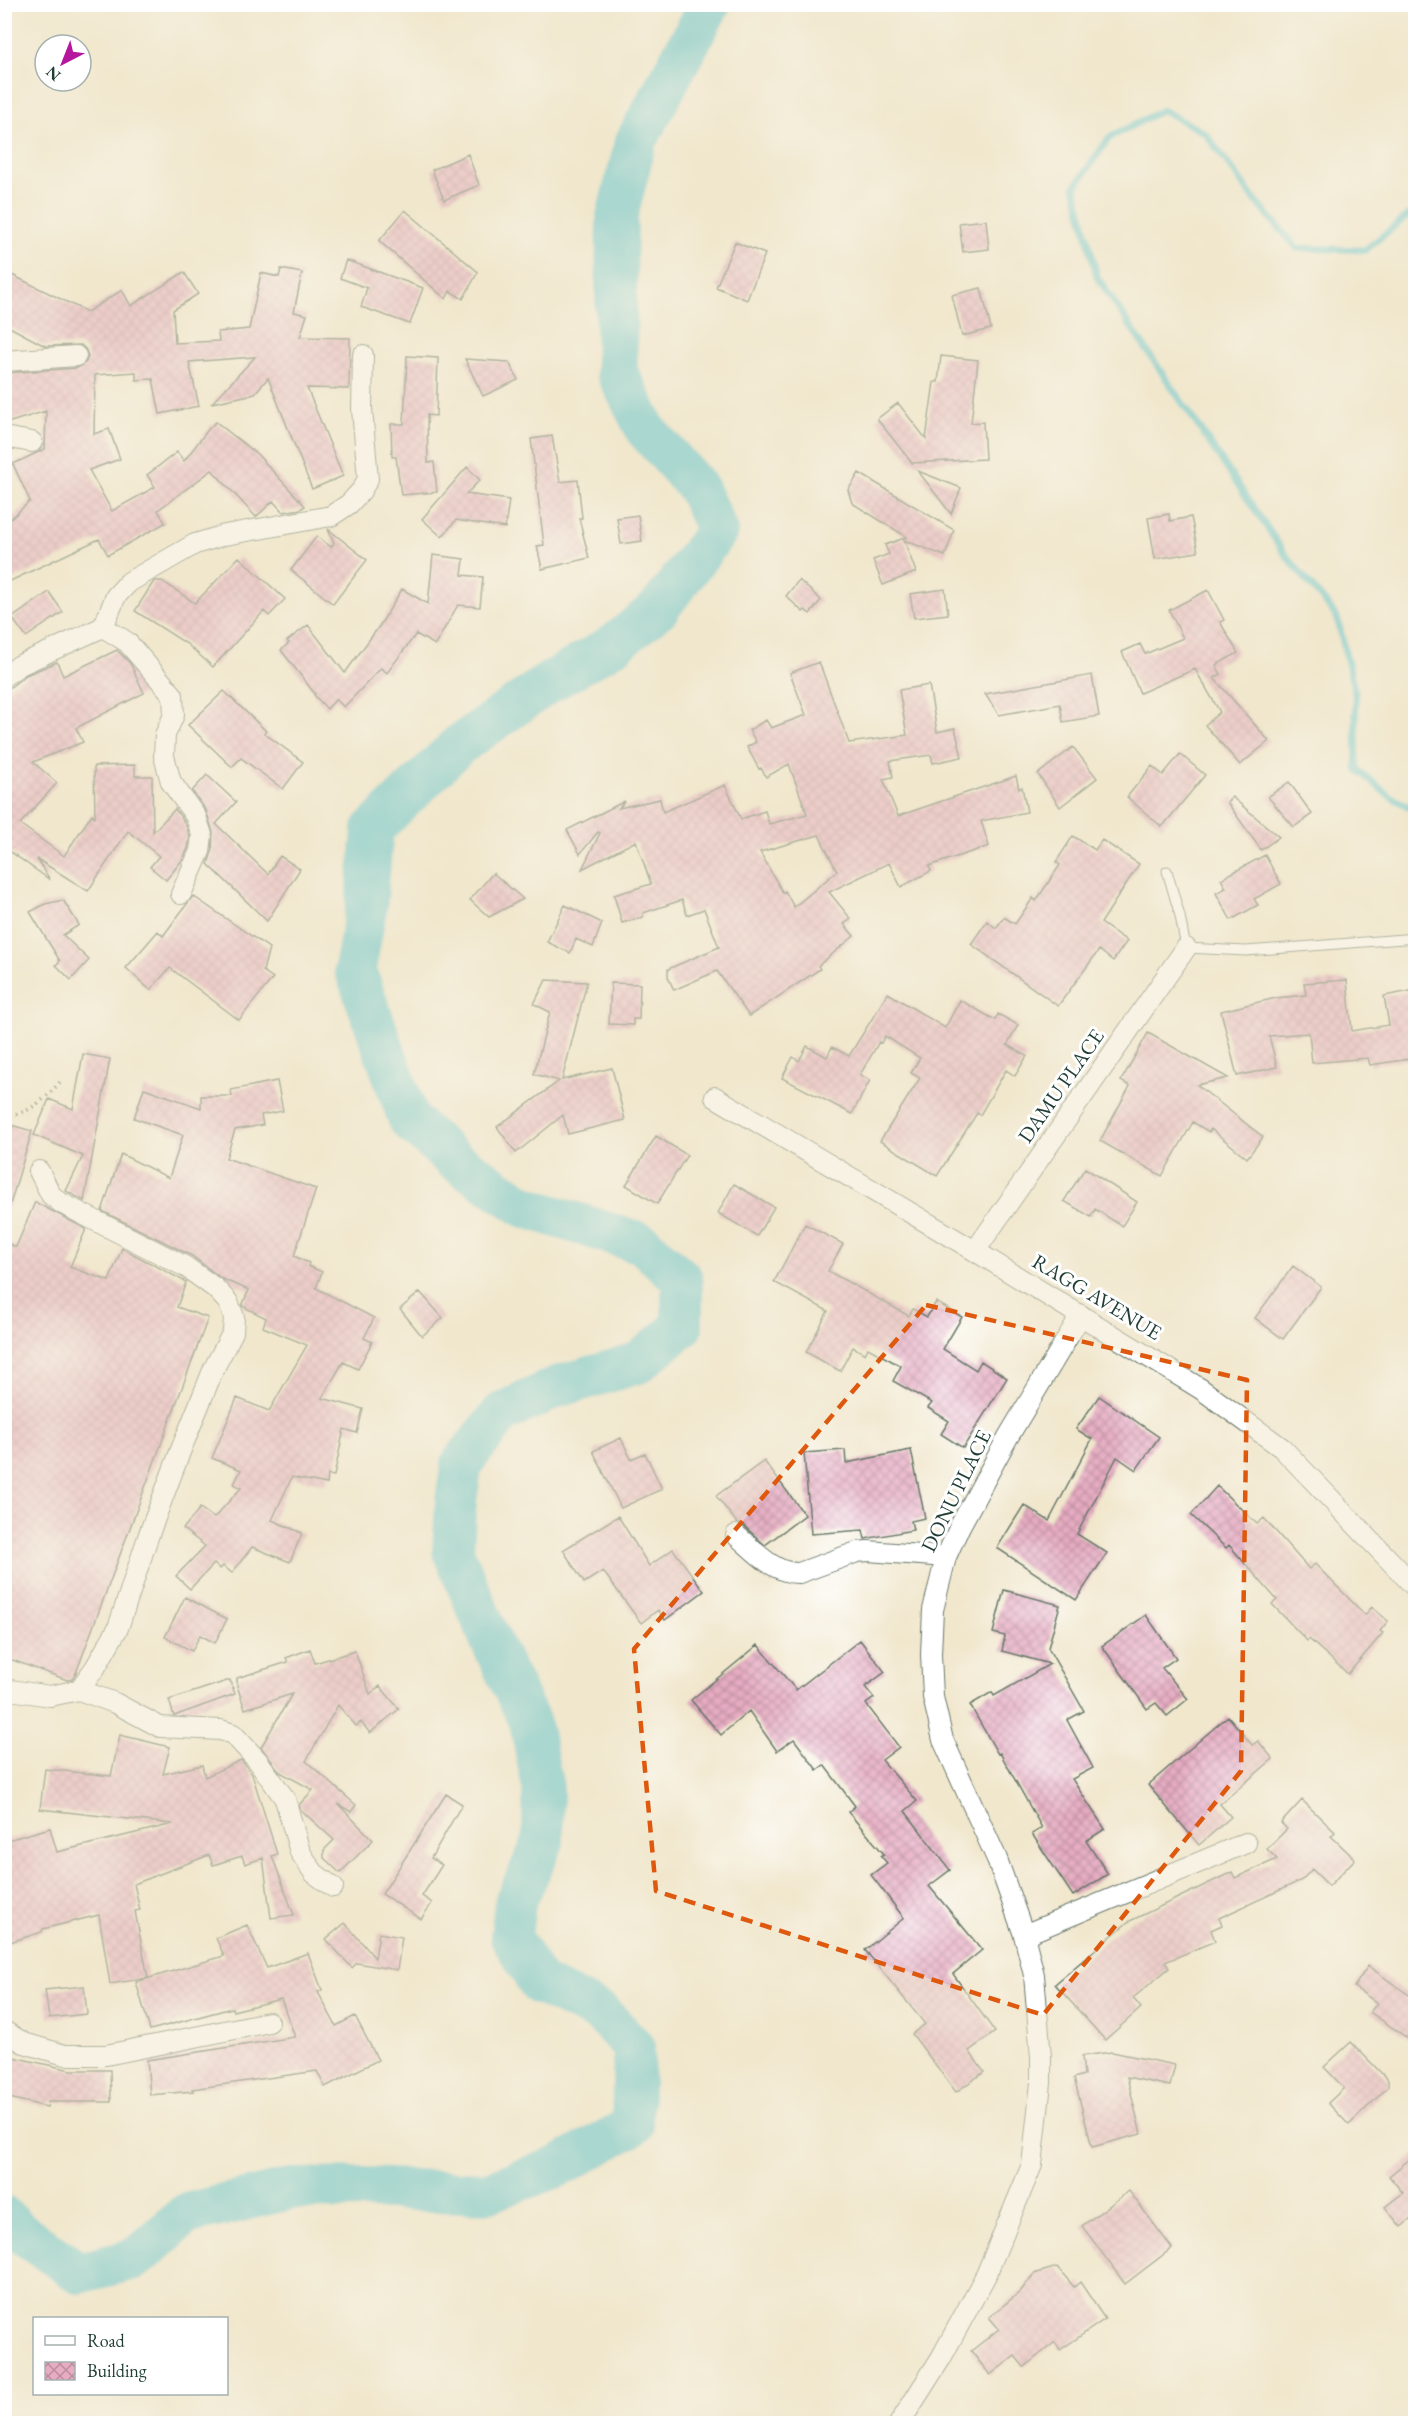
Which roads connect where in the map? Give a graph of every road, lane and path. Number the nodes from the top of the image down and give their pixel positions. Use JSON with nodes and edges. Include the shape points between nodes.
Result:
{"nodes":[{"id":1,"x":363,"y":355,"type":"dead end"},
{"id":2,"x":76,"y":356,"type":"dead end"},
{"id":3,"x":4,"y":361,"type":"edge"},
{"id":4,"x":4,"y":437,"type":"edge"},
{"id":5,"x":32,"y":442,"type":"dead end"},
{"id":6,"x":103,"y":627,"type":"junction"},
{"id":7,"x":4,"y":676,"type":"edge"},
{"id":8,"x":1167,"y":871,"type":"dead end"},
{"id":9,"x":181,"y":894,"type":"dead end"},
{"id":10,"x":1416,"y":938,"type":"edge"},
{"id":11,"x":1186,"y":948,"type":"junction"},
{"id":12,"x":63,"y":1079,"type":"dead end"},
{"id":13,"x":715,"y":1097,"type":"dead end"},
{"id":14,"x":4,"y":1116,"type":"edge"},
{"id":15,"x":39,"y":1171,"type":"dead end"},
{"id":16,"x":975,"y":1251,"type":"junction"},
{"id":17,"x":1081,"y":1315,"type":"junction"},
{"id":18,"x":736,"y":1535,"type":"dead end"},
{"id":19,"x":946,"y":1557,"type":"junction"},
{"id":20,"x":1414,"y":1584,"type":"edge"},
{"id":21,"x":4,"y":1689,"type":"edge"},
{"id":22,"x":79,"y":1690,"type":"junction"},
{"id":23,"x":1246,"y":1843,"type":"dead end"},
{"id":24,"x":333,"y":1887,"type":"dead end"},
{"id":25,"x":1024,"y":1935,"type":"junction"},
{"id":26,"x":269,"y":2022,"type":"dead end"},
{"id":27,"x":4,"y":2031,"type":"edge"},
{"id":28,"x":899,"y":2424,"type":"edge"}],
"edges":[{"from":1,"to":6,"type":"street","via":[[362,409],[368,479],[362,491],[331,516],[195,544],[129,582],[116,596]]},
{"from":2,"to":3,"type":"street"},
{"from":4,"to":5,"type":"street"},
{"from":6,"to":7,"type":"street"},
{"from":6,"to":9,"type":"street","via":[[127,642],[173,695],[174,715],[165,735],[165,763],[171,782],[196,817],[202,836],[200,851]]},
{"from":8,"to":11,"type":"lane"},
{"from":10,"to":11,"type":"lane","via":[[1246,951]]},
{"from":11,"to":16,"type":"street","name":"DAMU PLACE"},
{"from":12,"to":14,"type":"path","via":[[37,1105]]},
{"from":13,"to":16,"type":"street","name":"RAGG AVENUE"},
{"from":15,"to":22,"type":"street","via":[[51,1195],[186,1267],[228,1302],[234,1317],[234,1332],[214,1368],[180,1452],[118,1628]]},
{"from":16,"to":17,"type":"street","name":"RAGG AVENUE"},
{"from":17,"to":19,"type":"street","name":"DONU PLACE","via":[[1008,1437]]},
{"from":17,"to":20,"type":"street","name":"RAGG AVENUE","via":[[1201,1389],[1282,1448]]},
{"from":18,"to":19,"type":"street","via":[[779,1570],[790,1573],[857,1552]]},
{"from":19,"to":25,"type":"street","name":"DONU PLACE","via":[[933,1610],[933,1697],[943,1740],[997,1859]]},
{"from":21,"to":22,"type":"street","via":[[50,1696]]},
{"from":22,"to":24,"type":"street","via":[[115,1703],[160,1727],[233,1734],[285,1799],[300,1852],[314,1872]]},
{"from":23,"to":25,"type":"street"},
{"from":25,"to":28,"type":"street","name":"DONU PLACE","via":[[1034,1976],[1041,2057],[1032,2165],[986,2275]]},
{"from":26,"to":27,"type":"street","via":[[106,2055],[65,2055],[24,2043]]}]}
